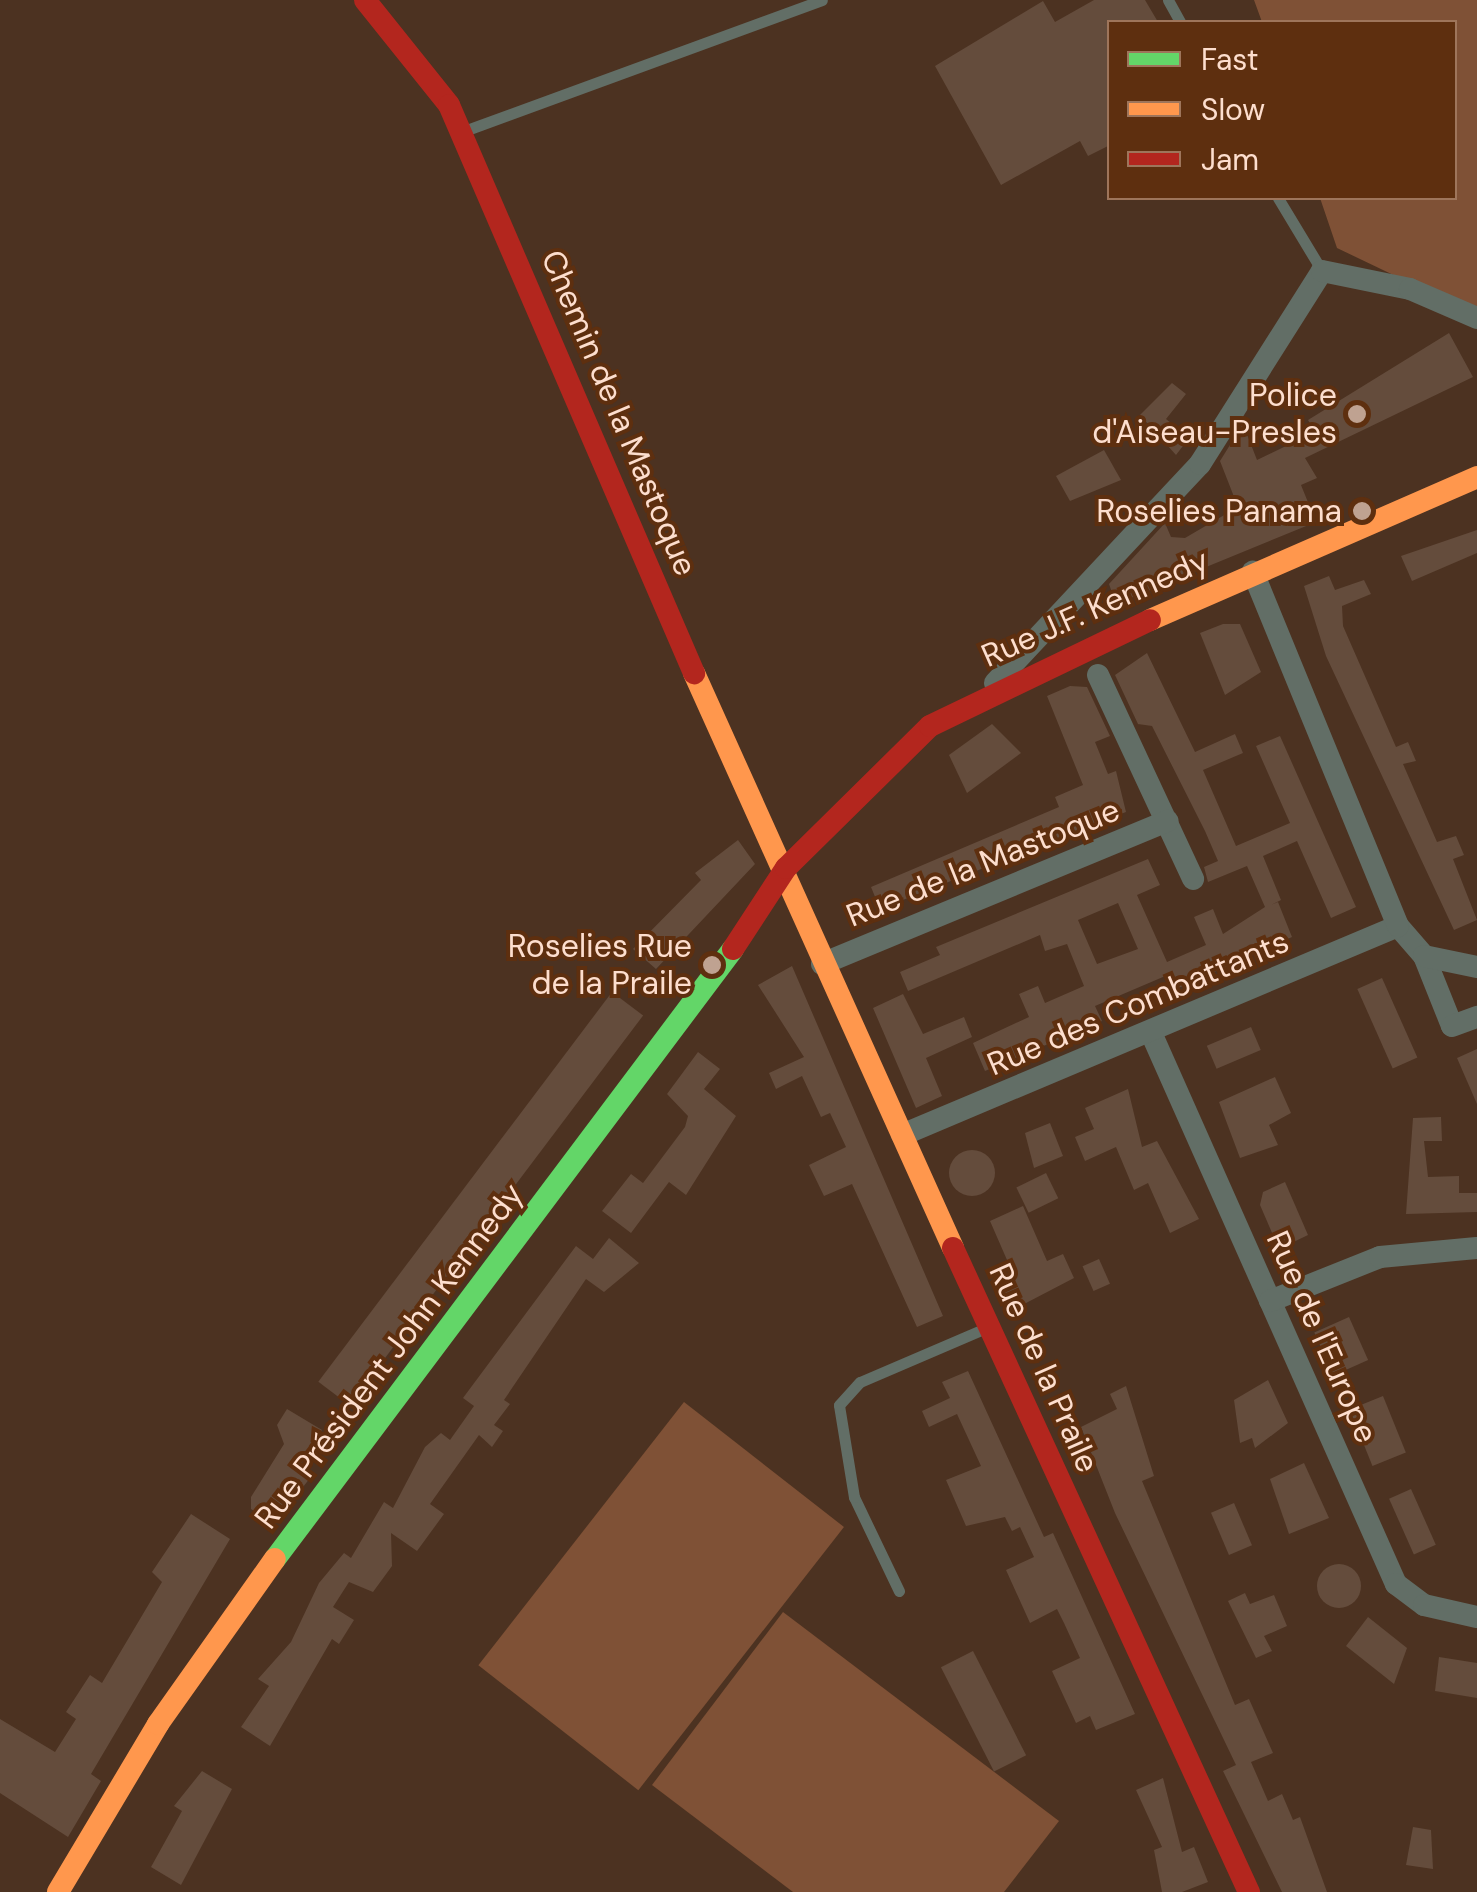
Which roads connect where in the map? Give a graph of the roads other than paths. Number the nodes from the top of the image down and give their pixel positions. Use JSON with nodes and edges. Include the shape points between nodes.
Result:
{"nodes":[{"id":1,"x":365,"y":0,"type":"edge"},
{"id":2,"x":822,"y":0,"type":"edge"},
{"id":3,"x":461,"y":132,"type":"junction"},
{"id":4,"x":1279,"y":200,"type":"edge"},
{"id":5,"x":1322,"y":270,"type":"junction"},
{"id":6,"x":1477,"y":318,"type":"edge"},
{"id":7,"x":1477,"y":477,"type":"edge"},
{"id":8,"x":1253,"y":572,"type":"junction"},
{"id":9,"x":1098,"y":675,"type":"dead end"},
{"id":10,"x":988,"y":691,"type":"junction"},
{"id":11,"x":1168,"y":821,"type":"junction"},
{"id":12,"x":786,"y":868,"type":"junction"},
{"id":13,"x":1193,"y":880,"type":"dead end"},
{"id":14,"x":1398,"y":926,"type":"junction"},
{"id":15,"x":1424,"y":956,"type":"junction"},
{"id":16,"x":822,"y":964,"type":"junction"},
{"id":17,"x":1477,"y":967,"type":"edge"},
{"id":18,"x":1477,"y":1017,"type":"edge"},
{"id":19,"x":1152,"y":1034,"type":"junction"},
{"id":20,"x":902,"y":1135,"type":"junction"},
{"id":21,"x":1477,"y":1248,"type":"edge"},
{"id":22,"x":1270,"y":1301,"type":"junction"},
{"id":23,"x":990,"y":1327,"type":"junction"},
{"id":24,"x":899,"y":1591,"type":"dead end"},
{"id":25,"x":1477,"y":1617,"type":"edge"},
{"id":26,"x":58,"y":1892,"type":"edge"},
{"id":27,"x":1249,"y":1892,"type":"edge"}],
"edges":[{"from":1,"to":3,"type":"street","name":"Chemin de la Mastoque"},
{"from":2,"to":3,"type":"lane"},
{"from":3,"to":12,"type":"street","name":"Chemin de la Mastoque","via":[[757,820]]},
{"from":4,"to":5,"type":"lane"},
{"from":5,"to":6,"type":"street","via":[[1410,289]]},
{"from":5,"to":10,"type":"street","via":[[1200,464]]},
{"from":7,"to":8,"type":"street","name":"Rue J.F. Kennedy"},
{"from":8,"to":10,"type":"street","name":"Rue J.F. Kennedy"},
{"from":8,"to":14,"type":"street"},
{"from":9,"to":11,"type":"street"},
{"from":10,"to":12,"type":"street","name":"Rue J.F. Kennedy","via":[[930,726]]},
{"from":11,"to":13,"type":"street"},
{"from":11,"to":16,"type":"street","name":"Rue de la Mastoque"},
{"from":12,"to":16,"type":"street","name":"Rue de la Praile"},
{"from":12,"to":26,"type":"street","name":"Rue Président John Kennedy","via":[[699,1002],[296,1529],[158,1724]]},
{"from":14,"to":15,"type":"street"},
{"from":14,"to":19,"type":"street","name":"Rue des Combattants"},
{"from":15,"to":17,"type":"street"},
{"from":15,"to":18,"type":"street","via":[[1452,1026]]},
{"from":16,"to":20,"type":"street","name":"Rue de la Praile"},
{"from":19,"to":20,"type":"street","name":"Rue des Combattants"},
{"from":19,"to":22,"type":"street","name":"Rue de l'Europe"},
{"from":20,"to":23,"type":"street","name":"Rue de la Praile"},
{"from":21,"to":22,"type":"street","via":[[1380,1257]]},
{"from":22,"to":25,"type":"street","name":"Rue de l'Europe","via":[[1396,1584],[1424,1605]]},
{"from":23,"to":24,"type":"lane","via":[[860,1382],[840,1405],[854,1497]]},
{"from":23,"to":27,"type":"street","name":"Rue de la Praile"}]}
